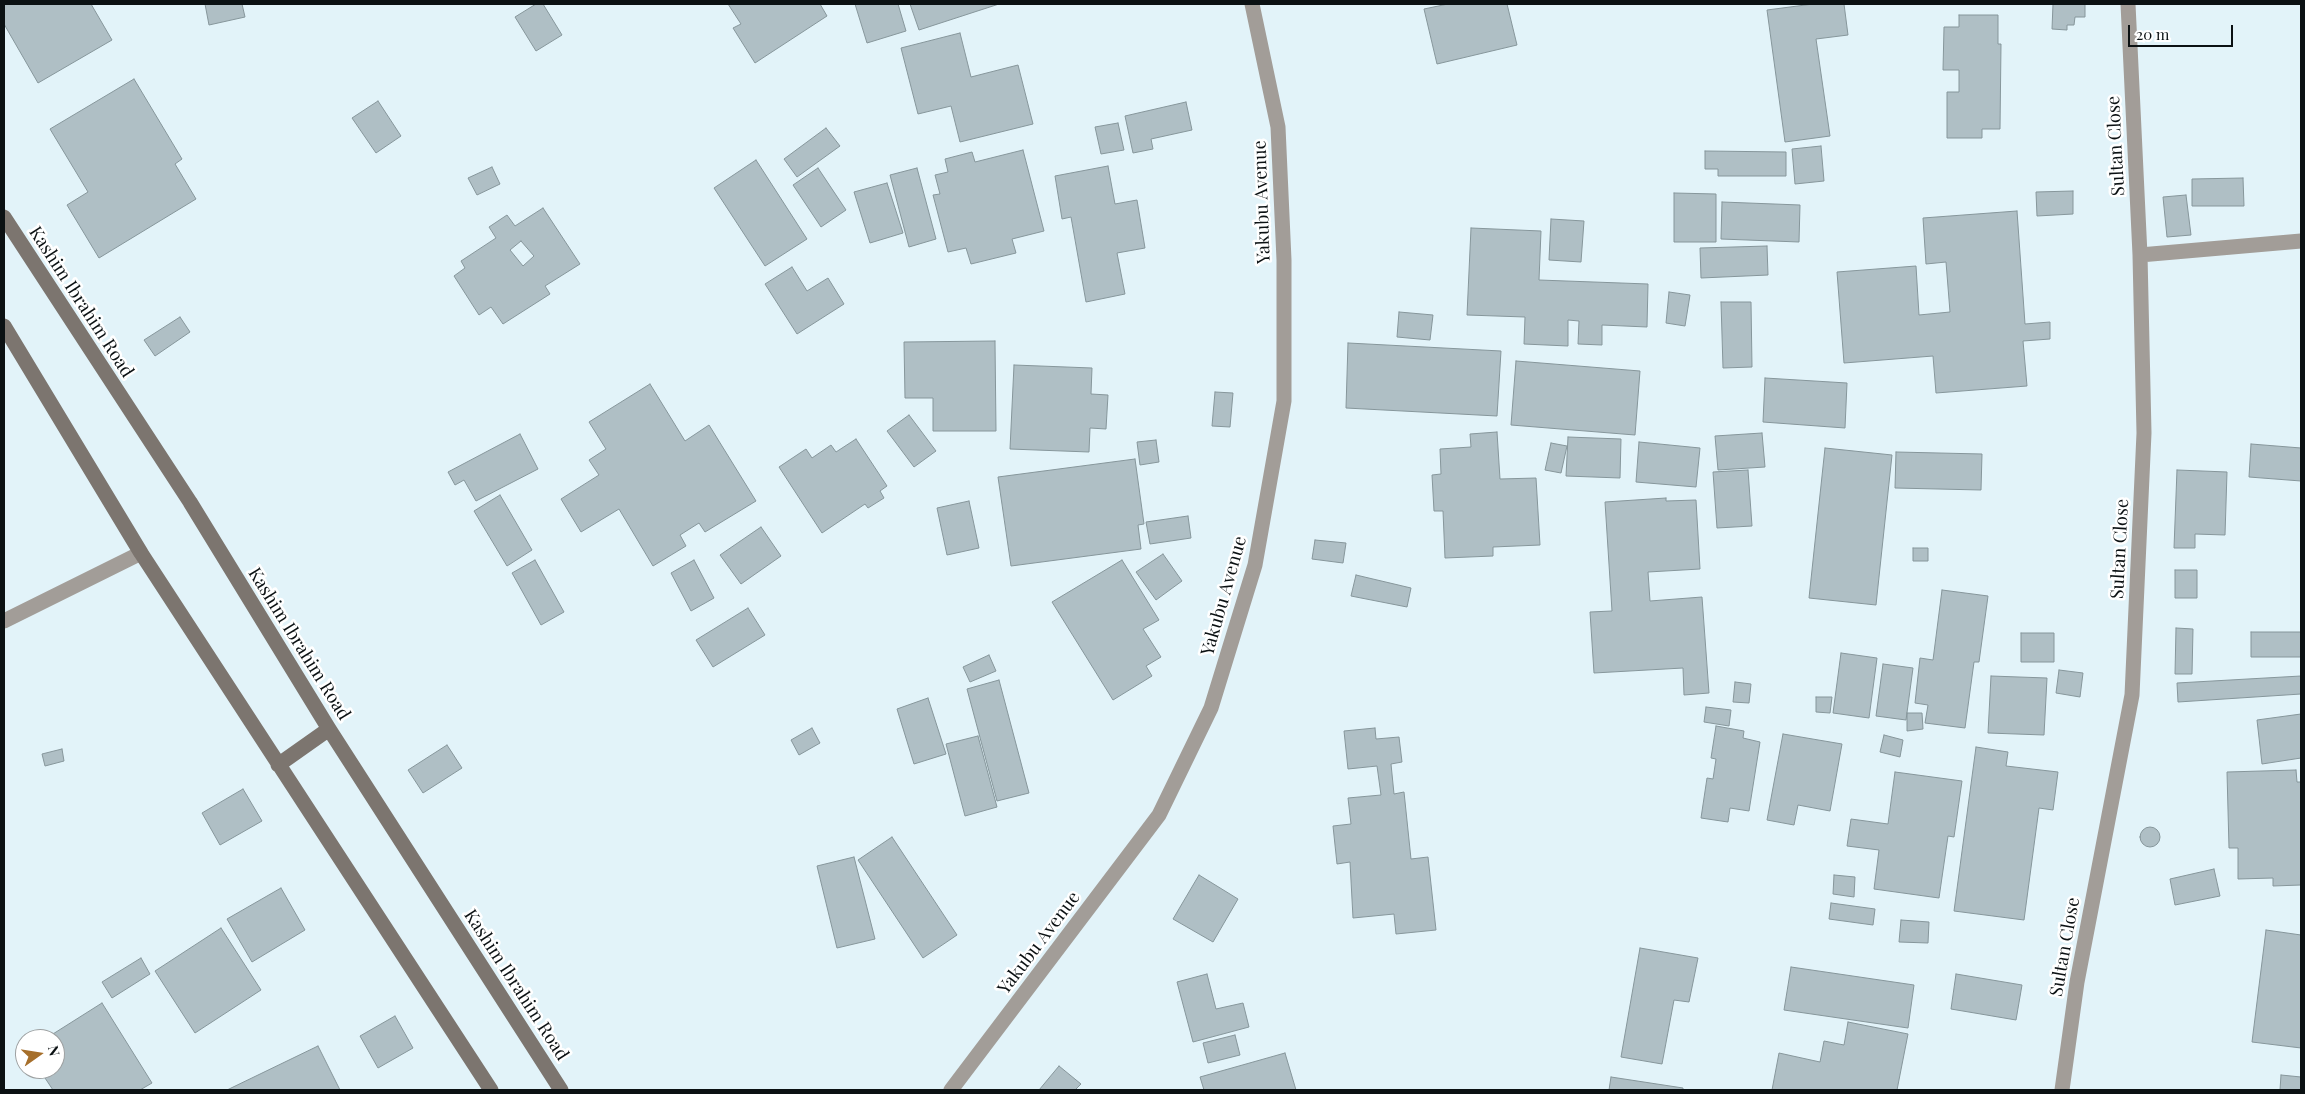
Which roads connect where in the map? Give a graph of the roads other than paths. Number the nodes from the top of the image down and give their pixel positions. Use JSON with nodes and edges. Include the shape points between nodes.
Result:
{"nodes":[{"id":1,"x":1252,"y":4,"type":"edge"},
{"id":2,"x":2128,"y":4,"type":"edge"},
{"id":3,"x":4,"y":217,"type":"edge"},
{"id":4,"x":2301,"y":241,"type":"edge"},
{"id":5,"x":2140,"y":255,"type":"junction"},
{"id":6,"x":4,"y":326,"type":"edge"},
{"id":7,"x":141,"y":553,"type":"junction"},
{"id":8,"x":4,"y":621,"type":"edge"},
{"id":9,"x":329,"y":729,"type":"junction"},
{"id":10,"x":278,"y":765,"type":"junction"},
{"id":11,"x":491,"y":1090,"type":"edge"},
{"id":12,"x":561,"y":1090,"type":"edge"},
{"id":13,"x":951,"y":1090,"type":"edge"},
{"id":14,"x":2062,"y":1090,"type":"edge"}],
"edges":[{"from":1,"to":13,"type":"street","name":"Yakubu Avenue","via":[[1278,127],[1284,260],[1284,400],[1255,565],[1211,708],[1159,815]]},
{"from":2,"to":5,"type":"street","name":"Sultan Close"},
{"from":3,"to":9,"type":"street","name":"Kashim Ibrahim Road","via":[[190,502]]},
{"from":4,"to":5,"type":"street"},
{"from":5,"to":14,"type":"street","name":"Sultan Close","via":[[2144,432],[2132,695],[2077,982]]},
{"from":6,"to":7,"type":"street"},
{"from":7,"to":8,"type":"street"},
{"from":7,"to":10,"type":"street"},
{"from":9,"to":10,"type":"street"},
{"from":9,"to":12,"type":"street","name":"Kashim Ibrahim Road"},
{"from":10,"to":11,"type":"street"}]}
